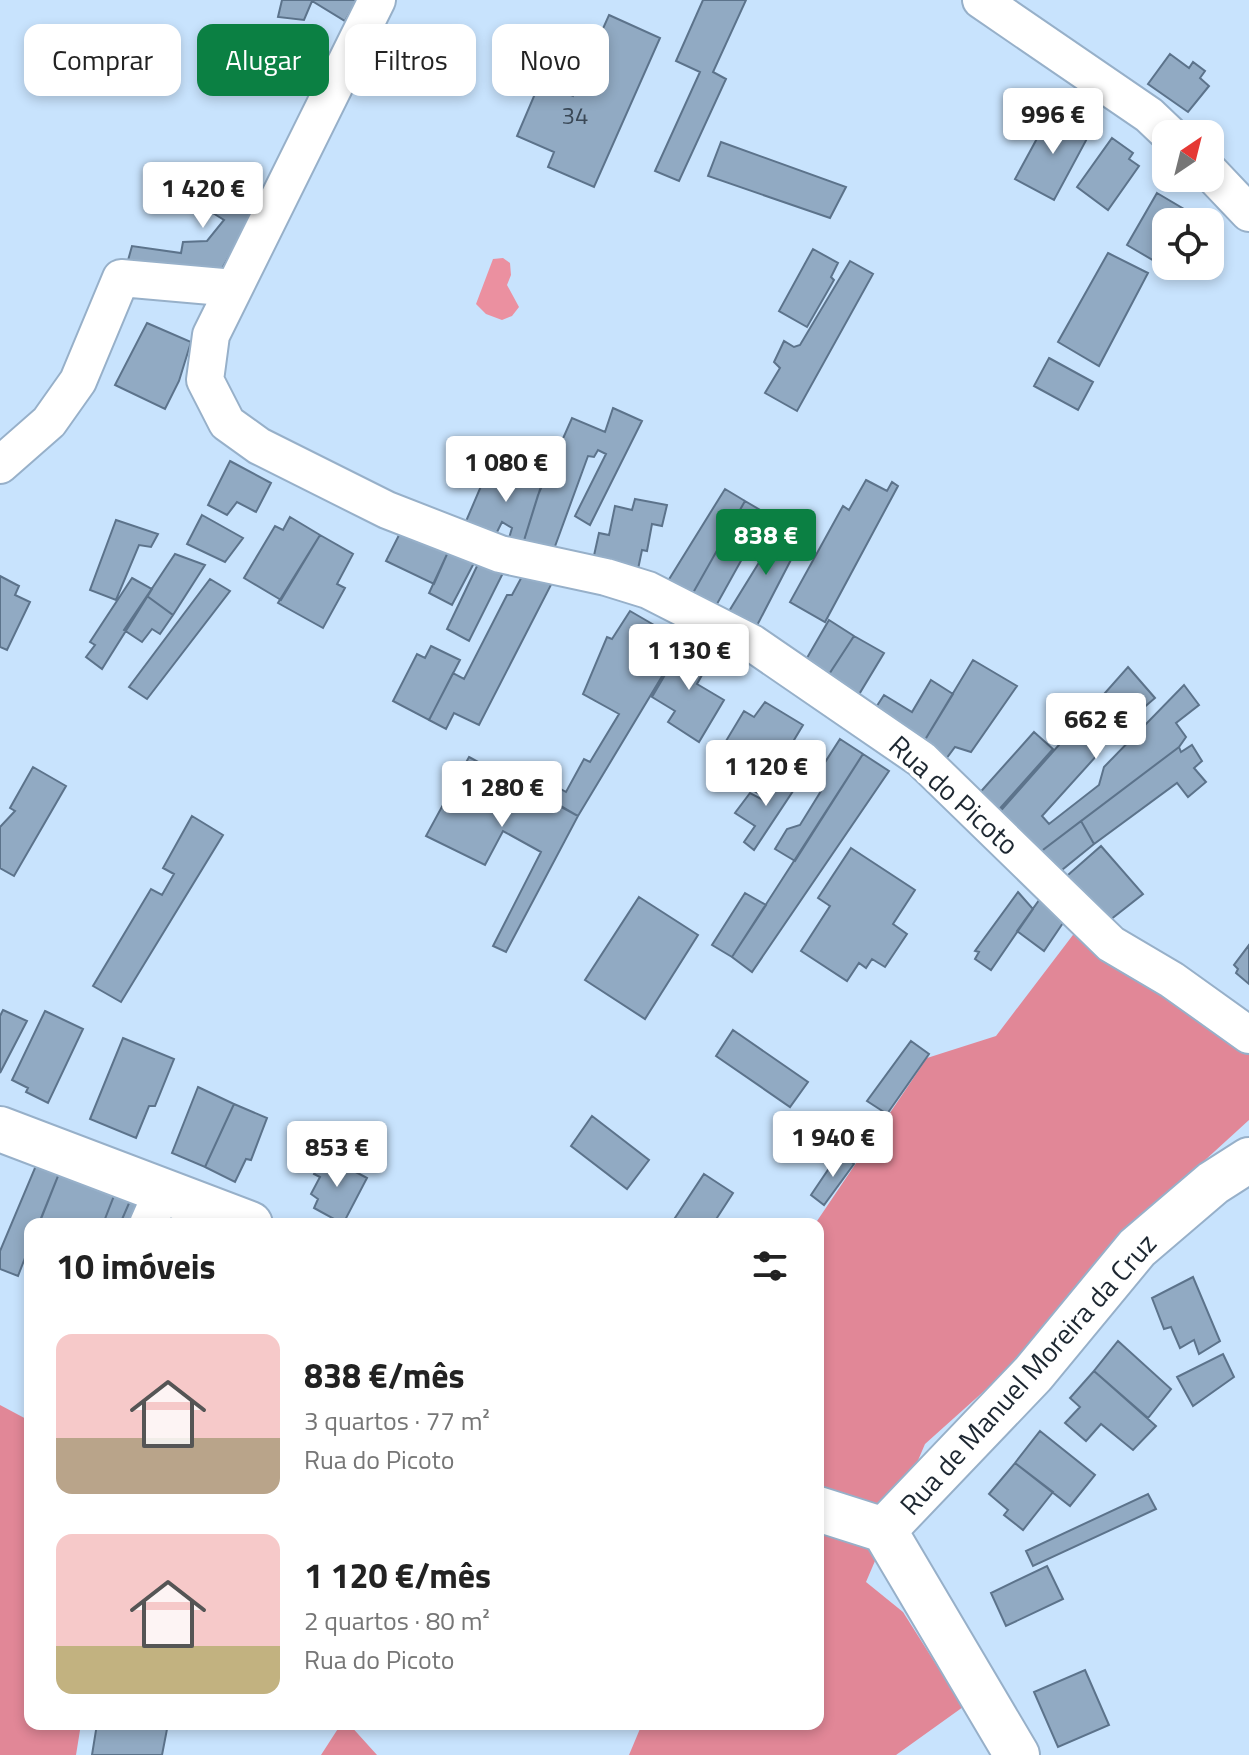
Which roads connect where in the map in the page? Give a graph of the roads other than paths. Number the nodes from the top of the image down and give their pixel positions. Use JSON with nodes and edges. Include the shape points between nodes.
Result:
{"nodes":[{"id":1,"x":377,"y":0,"type":"edge"},
{"id":2,"x":981,"y":0,"type":"edge"},
{"id":3,"x":1154,"y":120,"type":"edge"},
{"id":4,"x":1224,"y":187,"type":"edge"},
{"id":5,"x":1249,"y":213,"type":"edge"},
{"id":6,"x":234,"y":288,"type":"junction"},
{"id":7,"x":0,"y":465,"type":"edge"},
{"id":8,"x":1249,"y":1035,"type":"edge"},
{"id":9,"x":0,"y":1129,"type":"edge"},
{"id":10,"x":1249,"y":1160,"type":"edge"},
{"id":11,"x":156,"y":1207,"type":"edge"},
{"id":12,"x":217,"y":1218,"type":"edge"},
{"id":13,"x":824,"y":1511,"type":"edge"},
{"id":14,"x":884,"y":1530,"type":"junction"},
{"id":15,"x":1017,"y":1755,"type":"edge"}],
"edges":[{"from":1,"to":6,"type":"street","name":"Rua do Picoto"},
{"from":2,"to":3,"type":"street"},
{"from":4,"to":5,"type":"street"},
{"from":6,"to":7,"type":"street","via":[[121,278],[78,381],[49,422]]},
{"from":6,"to":8,"type":"street","name":"Rua do Picoto","via":[[211,335],[205,380],[227,423],[304,471],[387,510],[500,554],[648,590],[752,643],[921,759],[1111,944]]},
{"from":9,"to":11,"type":"street"},
{"from":10,"to":14,"type":"street","name":"Rua de Manuel Moreira da Cruz","via":[[1213,1183],[1137,1248],[1033,1374]]},
{"from":11,"to":12,"type":"street"},
{"from":13,"to":14,"type":"street"},
{"from":14,"to":15,"type":"street"}]}
